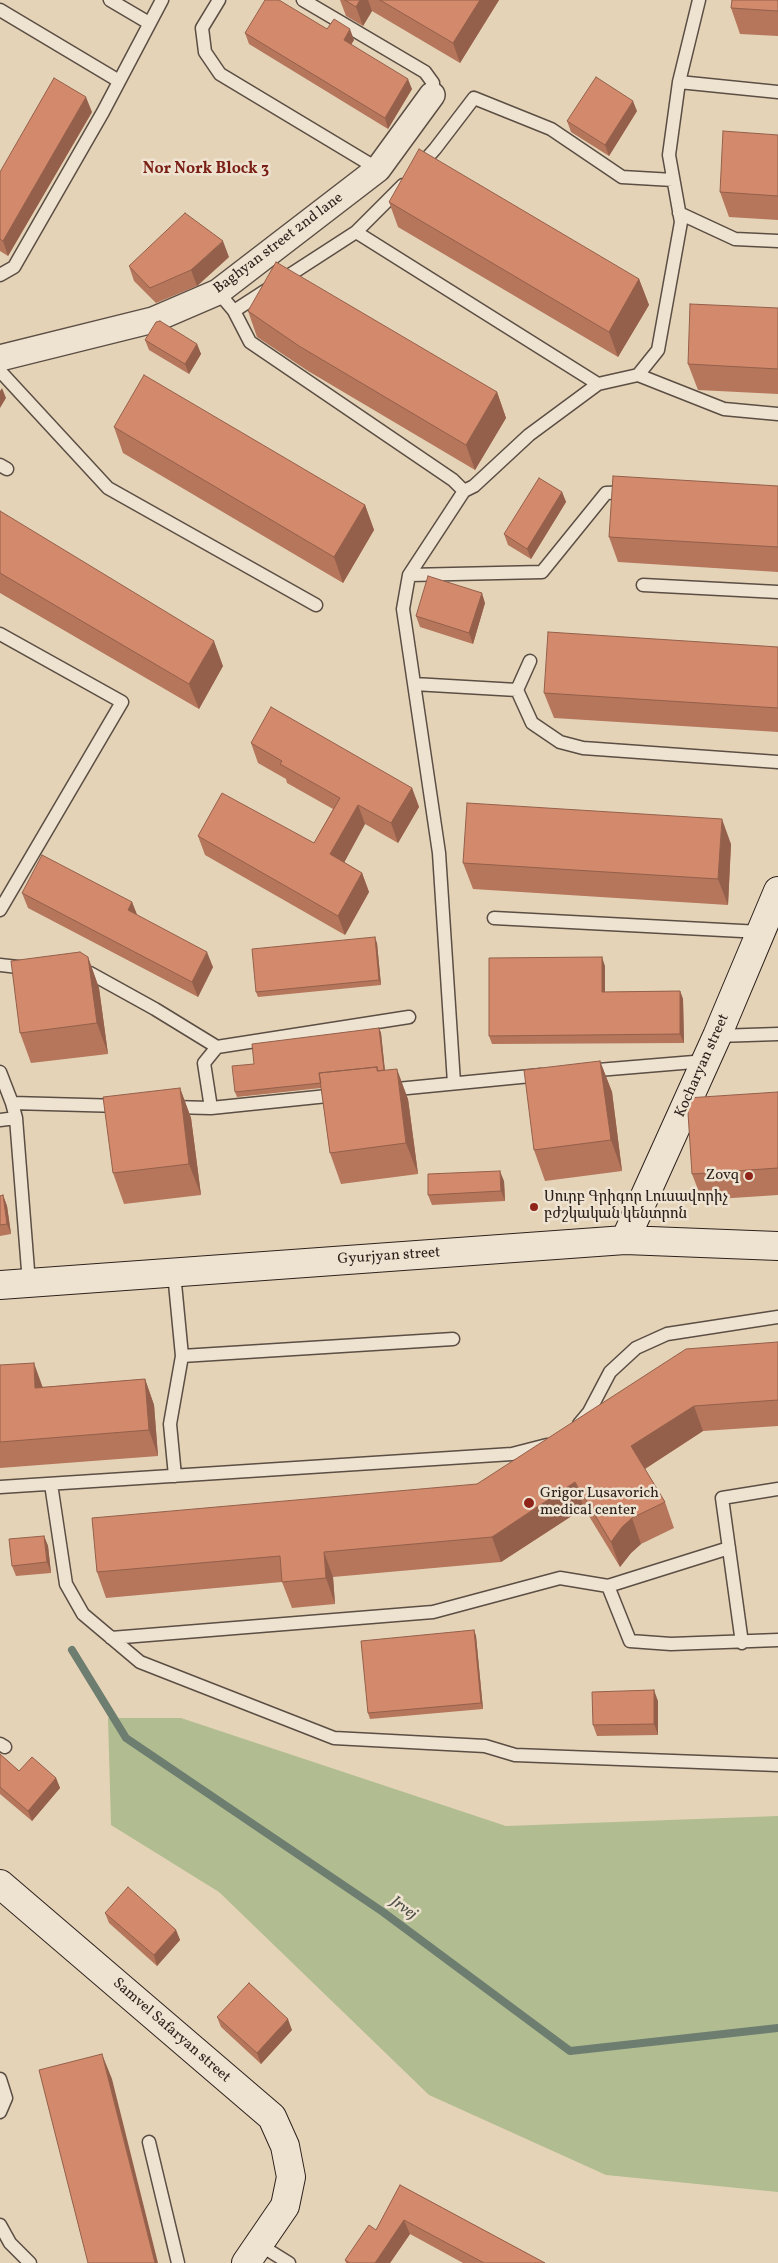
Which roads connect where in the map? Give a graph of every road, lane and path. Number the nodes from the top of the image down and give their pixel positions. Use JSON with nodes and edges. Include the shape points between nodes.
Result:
{"nodes":[{"id":1,"x":110,"y":0,"type":"edge"},
{"id":2,"x":162,"y":0,"type":"edge"},
{"id":3,"x":219,"y":0,"type":"edge"},
{"id":4,"x":303,"y":0,"type":"edge"},
{"id":5,"x":699,"y":0,"type":"edge"},
{"id":6,"x":0,"y":10,"type":"edge"},
{"id":7,"x":149,"y":23,"type":"junction"},
{"id":8,"x":119,"y":81,"type":"junction"},
{"id":9,"x":679,"y":82,"type":"junction"},
{"id":10,"x":778,"y":92,"type":"edge"},
{"id":11,"x":432,"y":95,"type":"joint"},
{"id":12,"x":378,"y":170,"type":"junction"},
{"id":13,"x":673,"y":180,"type":"junction"},
{"id":14,"x":679,"y":213,"type":"junction"},
{"id":15,"x":356,"y":232,"type":"junction"},
{"id":16,"x":778,"y":241,"type":"edge"},
{"id":17,"x":0,"y":275,"type":"edge"},
{"id":18,"x":218,"y":292,"type":"junction"},
{"id":19,"x":234,"y":311,"type":"junction"},
{"id":20,"x":0,"y":358,"type":"edge"},
{"id":21,"x":0,"y":371,"type":"edge"},
{"id":22,"x":638,"y":375,"type":"junction"},
{"id":23,"x":598,"y":384,"type":"junction"},
{"id":24,"x":778,"y":414,"type":"edge"},
{"id":25,"x":464,"y":491,"type":"junction"},
{"id":26,"x":646,"y":492,"type":"edge"},
{"id":27,"x":409,"y":575,"type":"junction"},
{"id":28,"x":643,"y":585,"type":"dead end"},
{"id":29,"x":778,"y":592,"type":"edge"},
{"id":30,"x":316,"y":605,"type":"dead end"},
{"id":31,"x":0,"y":634,"type":"edge"},
{"id":32,"x":530,"y":661,"type":"dead end"},
{"id":33,"x":414,"y":684,"type":"junction"},
{"id":34,"x":517,"y":690,"type":"junction"},
{"id":35,"x":778,"y":762,"type":"edge"},
{"id":36,"x":778,"y":891,"type":"edge"},
{"id":37,"x":0,"y":910,"type":"edge"},
{"id":38,"x":494,"y":918,"type":"dead end"},
{"id":39,"x":761,"y":932,"type":"junction"},
{"id":40,"x":0,"y":965,"type":"edge"},
{"id":41,"x":40,"y":969,"type":"edge"},
{"id":42,"x":70,"y":972,"type":"edge"},
{"id":43,"x":409,"y":1017,"type":"dead end"},
{"id":44,"x":778,"y":1034,"type":"edge"},
{"id":45,"x":717,"y":1036,"type":"junction"},
{"id":46,"x":217,"y":1047,"type":"junction"},
{"id":47,"x":706,"y":1061,"type":"junction"},
{"id":48,"x":0,"y":1072,"type":"edge"},
{"id":49,"x":569,"y":1072,"type":"edge"},
{"id":50,"x":550,"y":1074,"type":"edge"},
{"id":51,"x":454,"y":1083,"type":"junction"},
{"id":52,"x":376,"y":1091,"type":"edge"},
{"id":53,"x":347,"y":1094,"type":"edge"},
{"id":54,"x":12,"y":1103,"type":"junction"},
{"id":55,"x":132,"y":1106,"type":"edge"},
{"id":56,"x":162,"y":1107,"type":"edge"},
{"id":57,"x":211,"y":1108,"type":"junction"},
{"id":58,"x":16,"y":1118,"type":"junction"},
{"id":59,"x":0,"y":1120,"type":"edge"},
{"id":60,"x":625,"y":1240,"type":"junction"},
{"id":61,"x":778,"y":1246,"type":"edge"},
{"id":62,"x":174,"y":1273,"type":"junction"},
{"id":63,"x":29,"y":1283,"type":"junction"},
{"id":64,"x":0,"y":1285,"type":"edge"},
{"id":65,"x":778,"y":1317,"type":"edge"},
{"id":66,"x":453,"y":1338,"type":"dead end"},
{"id":67,"x":182,"y":1356,"type":"junction"},
{"id":68,"x":573,"y":1432,"type":"edge"},
{"id":69,"x":558,"y":1440,"type":"edge"},
{"id":70,"x":174,"y":1476,"type":"junction"},
{"id":71,"x":51,"y":1484,"type":"junction"},
{"id":72,"x":0,"y":1487,"type":"edge"},
{"id":73,"x":778,"y":1489,"type":"edge"},
{"id":74,"x":729,"y":1548,"type":"junction"},
{"id":75,"x":608,"y":1586,"type":"junction"},
{"id":76,"x":111,"y":1638,"type":"junction"},
{"id":77,"x":778,"y":1640,"type":"edge"},
{"id":78,"x":742,"y":1643,"type":"junction"},
{"id":79,"x":778,"y":1765,"type":"edge"},
{"id":80,"x":0,"y":1884,"type":"edge"},
{"id":81,"x":0,"y":2079,"type":"edge"},
{"id":82,"x":0,"y":2112,"type":"edge"},
{"id":83,"x":148,"y":2142,"type":"dead end"},
{"id":84,"x":0,"y":2225,"type":"edge"},
{"id":85,"x":253,"y":2254,"type":"edge"},
{"id":86,"x":30,"y":2263,"type":"edge"},
{"id":87,"x":178,"y":2263,"type":"edge"},
{"id":88,"x":289,"y":2263,"type":"edge"}],
"edges":[{"from":1,"to":7,"type":"lane"},
{"from":2,"to":7,"type":"lane"},
{"from":3,"to":12,"type":"lane","via":[[202,28],[205,52],[220,74]]},
{"from":4,"to":11,"type":"lane","via":[[424,72],[433,83]]},
{"from":5,"to":9,"type":"lane"},
{"from":6,"to":8,"type":"lane"},
{"from":7,"to":8,"type":"lane"},
{"from":8,"to":17,"type":"lane","via":[[14,267]]},
{"from":9,"to":10,"type":"lane"},
{"from":9,"to":13,"type":"lane","via":[[669,155]]},
{"from":11,"to":12,"type":"street","name":"Baghyan street 2nd lane"},
{"from":12,"to":18,"type":"street","name":"Baghyan street 2nd lane"},
{"from":13,"to":14,"type":"lane"},
{"from":13,"to":15,"type":"lane","via":[[622,178],[550,129],[474,98],[435,150]]},
{"from":14,"to":16,"type":"lane","via":[[735,239]]},
{"from":14,"to":22,"type":"lane","via":[[681,222],[658,350]]},
{"from":15,"to":19,"type":"lane"},
{"from":15,"to":23,"type":"lane"},
{"from":18,"to":19,"type":"lane"},
{"from":18,"to":20,"type":"street","name":"Baghyan street 2nd lane","via":[[153,320]]},
{"from":19,"to":25,"type":"lane","via":[[250,342]]},
{"from":21,"to":30,"type":"lane","via":[[108,488]]},
{"from":22,"to":23,"type":"lane"},
{"from":22,"to":24,"type":"lane","via":[[724,410]]},
{"from":23,"to":25,"type":"lane","via":[[529,435],[474,486]]},
{"from":25,"to":27,"type":"lane"},
{"from":26,"to":27,"type":"lane","via":[[606,493],[542,572]]},
{"from":27,"to":33,"type":"lane","via":[[403,609]]},
{"from":28,"to":29,"type":"lane"},
{"from":31,"to":37,"type":"lane","via":[[122,702]]},
{"from":32,"to":34,"type":"lane"},
{"from":33,"to":34,"type":"lane"},
{"from":33,"to":51,"type":"lane","via":[[439,853]]},
{"from":34,"to":35,"type":"lane","via":[[532,723],[560,742],[583,748]]},
{"from":36,"to":39,"type":"street","name":"Kocharyan street"},
{"from":38,"to":39,"type":"lane"},
{"from":39,"to":45,"type":"street","name":"Kocharyan street"},
{"from":40,"to":41,"type":"lane"},
{"from":42,"to":46,"type":"lane","via":[[90,974]]},
{"from":43,"to":46,"type":"lane"},
{"from":44,"to":45,"type":"lane"},
{"from":45,"to":47,"type":"street","name":"Kocharyan street"},
{"from":46,"to":57,"type":"lane","via":[[204,1063]]},
{"from":47,"to":49,"type":"lane"},
{"from":47,"to":60,"type":"street","name":"Kocharyan street"},
{"from":48,"to":54,"type":"lane"},
{"from":50,"to":51,"type":"lane"},
{"from":51,"to":52,"type":"lane"},
{"from":53,"to":57,"type":"lane"},
{"from":54,"to":55,"type":"lane"},
{"from":54,"to":58,"type":"lane"},
{"from":56,"to":57,"type":"lane"},
{"from":58,"to":59,"type":"lane"},
{"from":58,"to":63,"type":"lane"},
{"from":60,"to":61,"type":"street","name":"Gyurjyan street"},
{"from":60,"to":62,"type":"street","name":"Gyurjyan street"},
{"from":62,"to":63,"type":"street","name":"Gyurjyan street"},
{"from":62,"to":67,"type":"lane"},
{"from":63,"to":64,"type":"street","name":"Gyurjyan street"},
{"from":65,"to":68,"type":"lane","via":[[667,1334],[636,1348],[610,1372],[589,1412]]},
{"from":66,"to":67,"type":"lane"},
{"from":67,"to":70,"type":"lane","via":[[170,1424]]},
{"from":69,"to":70,"type":"lane","via":[[512,1454]]},
{"from":70,"to":71,"type":"lane"},
{"from":71,"to":72,"type":"lane"},
{"from":71,"to":76,"type":"lane","via":[[66,1584],[83,1614]]},
{"from":73,"to":74,"type":"lane","via":[[722,1498]]},
{"from":74,"to":75,"type":"lane"},
{"from":74,"to":78,"type":"lane"},
{"from":75,"to":76,"type":"lane","via":[[560,1578],[433,1612]]},
{"from":75,"to":78,"type":"lane","via":[[630,1641]]},
{"from":76,"to":79,"type":"lane","via":[[140,1662],[334,1738],[485,1746],[515,1755]]},
{"from":77,"to":78,"type":"lane"},
{"from":80,"to":85,"type":"street","name":"Samvel Safaryan street","via":[[272,2117],[285,2146],[291,2177],[284,2206]]},
{"from":81,"to":82,"type":"lane","via":[[6,2098]]},
{"from":83,"to":87,"type":"lane"},
{"from":84,"to":86,"type":"lane","via":[[10,2243]]},
{"from":85,"to":88,"type":"lane"}]}
